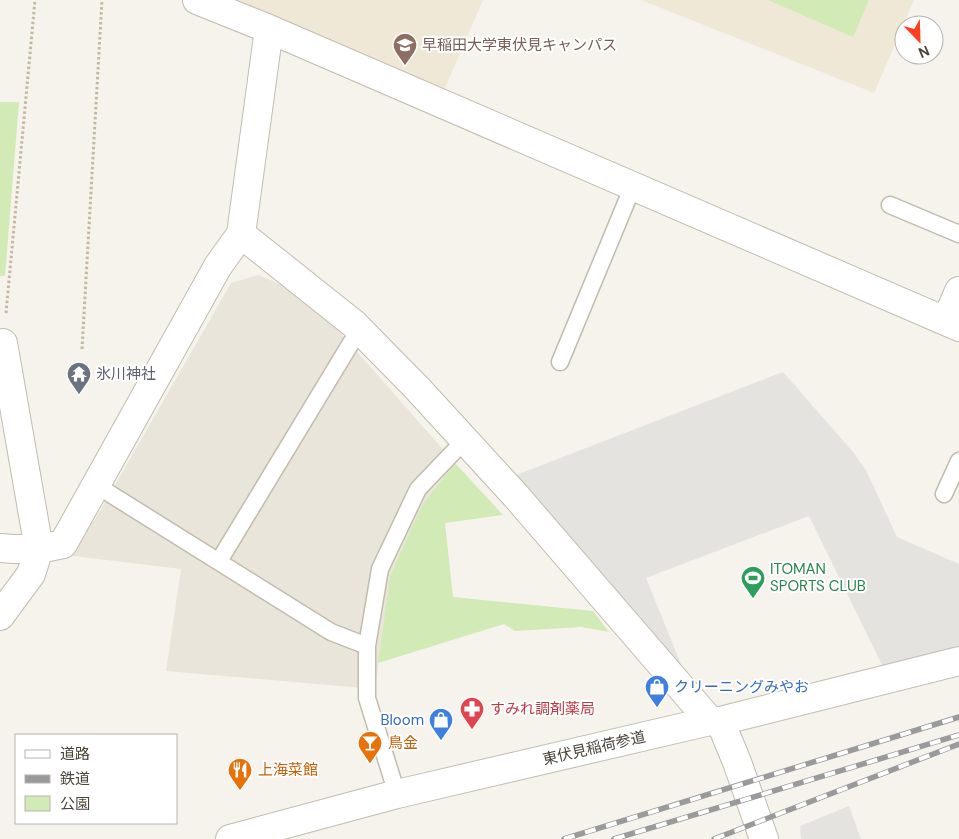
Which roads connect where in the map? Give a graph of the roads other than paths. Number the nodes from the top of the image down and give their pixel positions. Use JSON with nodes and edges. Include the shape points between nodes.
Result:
{"nodes":[{"id":1,"x":197,"y":0,"type":"edge"},
{"id":2,"x":269,"y":29,"type":"junction"},
{"id":3,"x":632,"y":186,"type":"junction"},
{"id":4,"x":890,"y":205,"type":"dead end"},
{"id":5,"x":241,"y":234,"type":"junction"},
{"id":6,"x":959,"y":234,"type":"edge"},
{"id":7,"x":959,"y":291,"type":"edge"},
{"id":8,"x":953,"y":324,"type":"edge"},
{"id":9,"x":362,"y":331,"type":"junction"},
{"id":10,"x":3,"y":343,"type":"road end"},
{"id":11,"x":560,"y":362,"type":"dead end"},
{"id":12,"x":465,"y":440,"type":"junction"},
{"id":13,"x":959,"y":461,"type":"edge"},
{"id":14,"x":96,"y":485,"type":"junction"},
{"id":15,"x":944,"y":494,"type":"dead end"},
{"id":16,"x":0,"y":548,"type":"edge"},
{"id":17,"x":39,"y":549,"type":"junction"},
{"id":18,"x":219,"y":562,"type":"junction"},
{"id":19,"x":0,"y":616,"type":"edge"},
{"id":20,"x":367,"y":646,"type":"junction"},
{"id":21,"x":959,"y":662,"type":"edge"},
{"id":22,"x":715,"y":721,"type":"junction"},
{"id":23,"x":396,"y":794,"type":"junction"},
{"id":24,"x":230,"y":839,"type":"edge"},
{"id":25,"x":764,"y":839,"type":"edge"}],
"edges":[{"from":1,"to":2,"type":"street"},
{"from":2,"to":3,"type":"street"},
{"from":2,"to":5,"type":"street"},
{"from":3,"to":8,"type":"street"},
{"from":3,"to":11,"type":"lane"},
{"from":4,"to":6,"type":"lane"},
{"from":5,"to":9,"type":"street"},
{"from":5,"to":14,"type":"street","via":[[218,266]]},
{"from":7,"to":8,"type":"street"},
{"from":9,"to":12,"type":"street"},
{"from":9,"to":18,"type":"lane","via":[[351,343]]},
{"from":10,"to":17,"type":"street"},
{"from":12,"to":20,"type":"lane","via":[[418,489],[380,570]]},
{"from":12,"to":22,"type":"street"},
{"from":13,"to":15,"type":"lane"},
{"from":14,"to":17,"type":"street","via":[[63,544]]},
{"from":14,"to":18,"type":"lane"},
{"from":16,"to":17,"type":"street"},
{"from":17,"to":19,"type":"street","via":[[31,574]]},
{"from":18,"to":20,"type":"lane","via":[[332,632]]},
{"from":20,"to":23,"type":"lane","via":[[367,698]]},
{"from":21,"to":22,"type":"street","name":"東伏見稲荷参道"},
{"from":22,"to":23,"type":"street","name":"東伏見稲荷参道"},
{"from":22,"to":25,"type":"street","via":[[737,762]]},
{"from":23,"to":24,"type":"street","name":"東伏見稲荷参道"}]}
